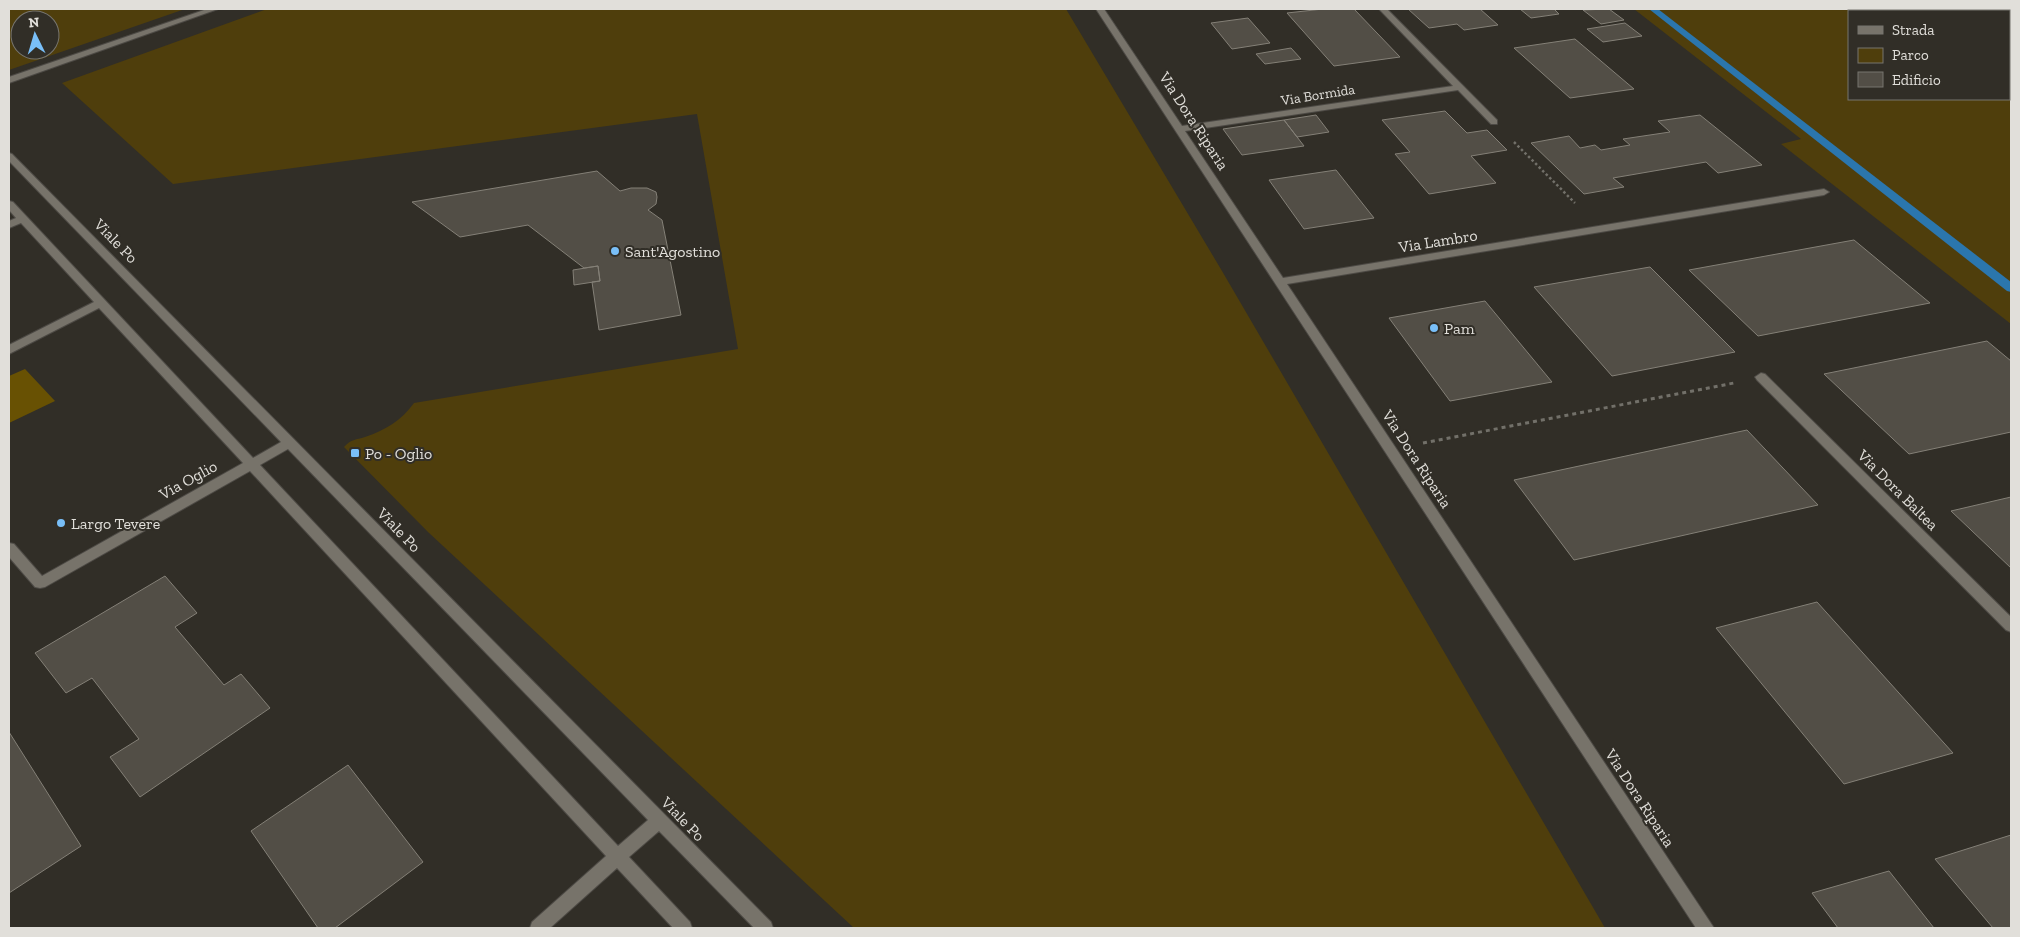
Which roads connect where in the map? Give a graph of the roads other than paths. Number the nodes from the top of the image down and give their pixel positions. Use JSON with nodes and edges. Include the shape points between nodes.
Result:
{"nodes":[{"id":1,"x":214,"y":9,"type":"edge"},
{"id":2,"x":1100,"y":9,"type":"edge"},
{"id":3,"x":1382,"y":9,"type":"edge"},
{"id":4,"x":9,"y":80,"type":"edge"},
{"id":5,"x":1461,"y":87,"type":"junction"},
{"id":6,"x":1494,"y":122,"type":"road end"},
{"id":7,"x":1180,"y":129,"type":"junction"},
{"id":8,"x":9,"y":156,"type":"edge"},
{"id":9,"x":1824,"y":192,"type":"dead end"},
{"id":10,"x":9,"y":204,"type":"edge"},
{"id":11,"x":22,"y":219,"type":"junction"},
{"id":12,"x":9,"y":225,"type":"edge"},
{"id":13,"x":1281,"y":282,"type":"junction"},
{"id":14,"x":100,"y":303,"type":"junction"},
{"id":15,"x":9,"y":350,"type":"edge"},
{"id":16,"x":1761,"y":377,"type":"road end"},
{"id":17,"x":289,"y":443,"type":"junction"},
{"id":18,"x":251,"y":464,"type":"junction"},
{"id":19,"x":9,"y":548,"type":"edge"},
{"id":20,"x":2011,"y":626,"type":"edge"},
{"id":21,"x":659,"y":820,"type":"junction"},
{"id":22,"x":618,"y":858,"type":"junction"},
{"id":23,"x":538,"y":928,"type":"edge"},
{"id":24,"x":684,"y":928,"type":"edge"},
{"id":25,"x":765,"y":928,"type":"edge"},
{"id":26,"x":1706,"y":928,"type":"edge"}],
"edges":[{"from":1,"to":4,"type":"street"},
{"from":2,"to":7,"type":"street","name":"Via Dora Riparia"},
{"from":3,"to":5,"type":"street"},
{"from":5,"to":6,"type":"street"},
{"from":5,"to":7,"type":"street","name":"Via Bormida"},
{"from":7,"to":13,"type":"street","name":"Via Dora Riparia"},
{"from":8,"to":17,"type":"street","name":"Viale Po"},
{"from":9,"to":13,"type":"street","name":"Via Lambro"},
{"from":10,"to":11,"type":"street"},
{"from":11,"to":12,"type":"street"},
{"from":11,"to":14,"type":"street"},
{"from":13,"to":26,"type":"street","name":"Via Dora Riparia"},
{"from":14,"to":15,"type":"street"},
{"from":14,"to":18,"type":"street"},
{"from":16,"to":20,"type":"street","name":"Via Dora Baltea"},
{"from":17,"to":18,"type":"street","name":"Via Oglio"},
{"from":17,"to":21,"type":"street","name":"Viale Po"},
{"from":18,"to":19,"type":"street","name":"Via Oglio","via":[[40,583]]},
{"from":18,"to":22,"type":"street"},
{"from":21,"to":22,"type":"street"},
{"from":21,"to":25,"type":"street","name":"Viale Po"},
{"from":22,"to":23,"type":"street"},
{"from":22,"to":24,"type":"street"}]}
